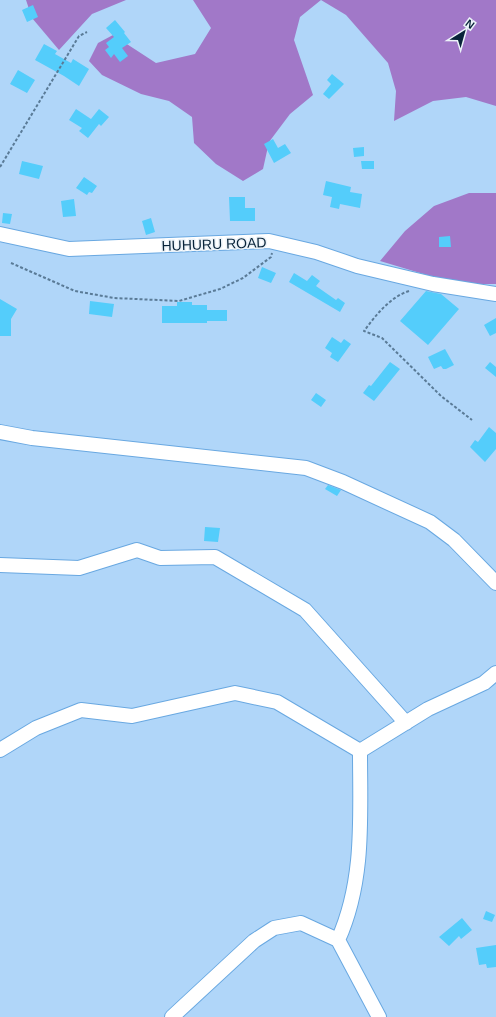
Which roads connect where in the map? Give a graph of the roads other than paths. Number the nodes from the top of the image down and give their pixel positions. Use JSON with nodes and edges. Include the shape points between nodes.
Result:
{"nodes":[{"id":1,"x":0,"y":234,"type":"edge"},
{"id":2,"x":496,"y":294,"type":"edge"},
{"id":3,"x":0,"y":432,"type":"edge"},
{"id":4,"x":0,"y":565,"type":"edge"},
{"id":5,"x":496,"y":583,"type":"edge"},
{"id":6,"x":496,"y":673,"type":"edge"},
{"id":7,"x":406,"y":723,"type":"junction"},
{"id":8,"x":0,"y":750,"type":"edge"},
{"id":9,"x":360,"y":751,"type":"junction"},
{"id":10,"x":338,"y":940,"type":"junction"},
{"id":11,"x":172,"y":1017,"type":"edge"},
{"id":12,"x":379,"y":1017,"type":"edge"}],
"edges":[{"from":1,"to":2,"type":"street","name":"HUHURU ROAD","via":[[69,248],[269,241],[433,284]]},
{"from":3,"to":5,"type":"street","via":[[32,438],[306,468],[430,522],[454,540]]},
{"from":4,"to":7,"type":"street","via":[[79,568],[137,550],[160,558],[215,557],[305,610]]},
{"from":6,"to":7,"type":"street","via":[[484,683],[428,709]]},
{"from":7,"to":9,"type":"street"},
{"from":8,"to":9,"type":"street","via":[[36,728],[82,710],[132,716],[235,693],[277,702]]},
{"from":9,"to":10,"type":"street","via":[[360,858],[349,916]]},
{"from":10,"to":11,"type":"street","via":[[300,923],[274,928],[254,941]]},
{"from":10,"to":12,"type":"street"}]}
